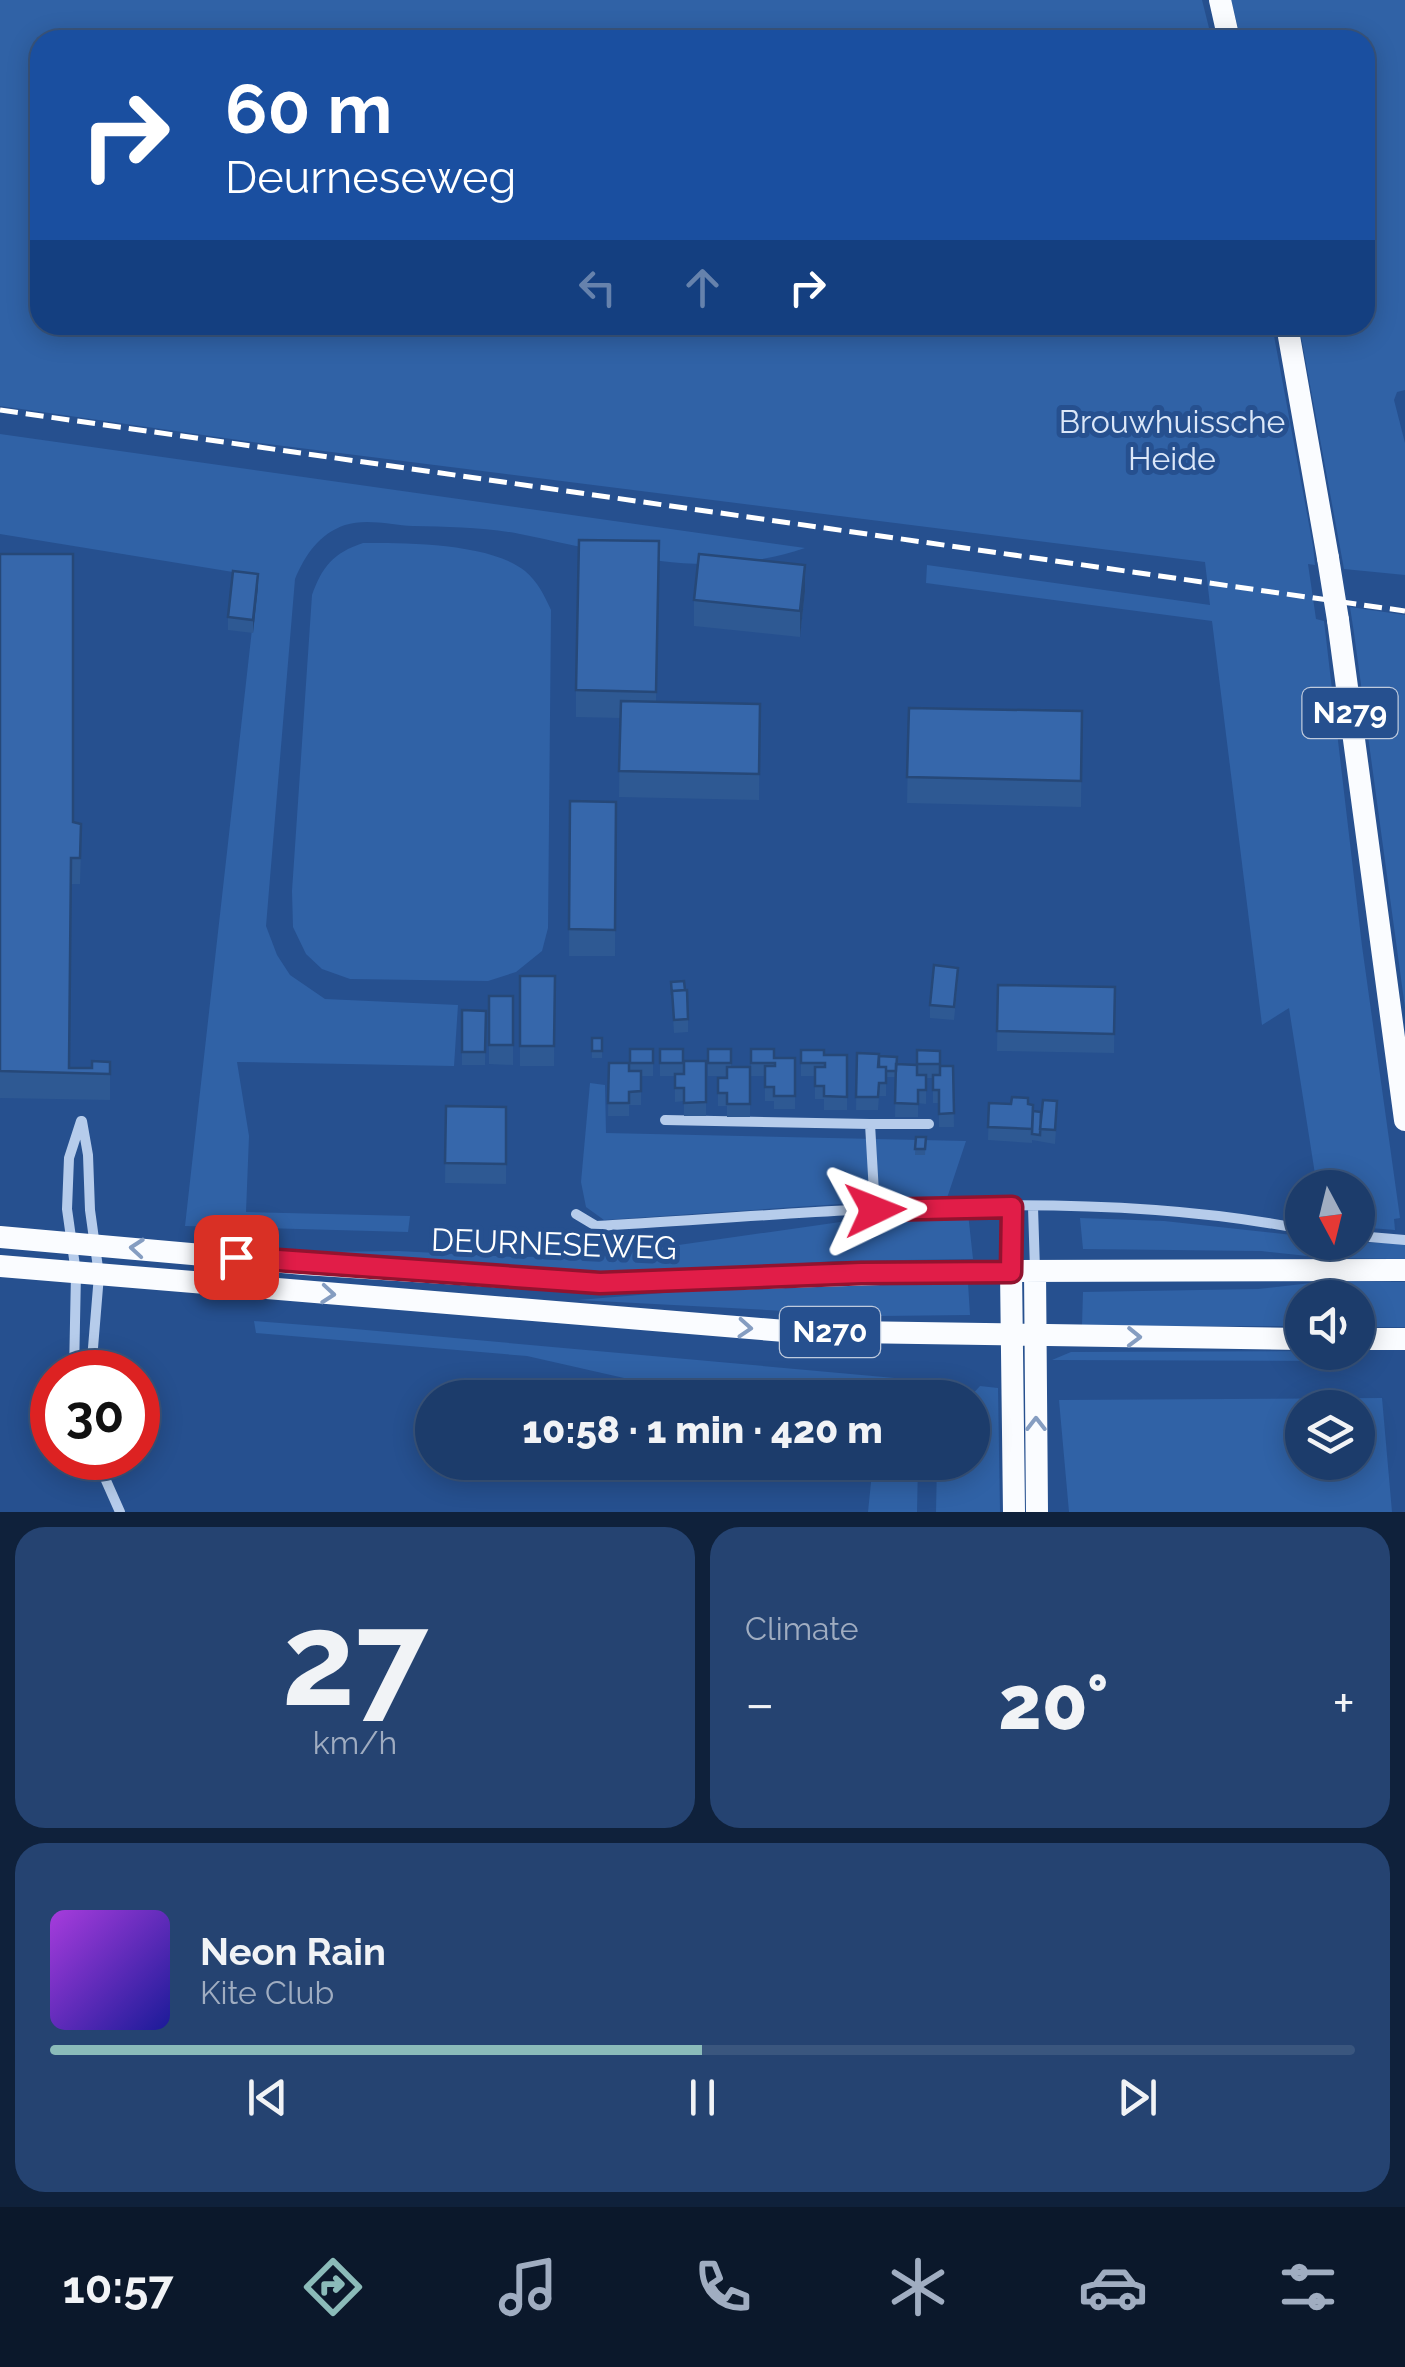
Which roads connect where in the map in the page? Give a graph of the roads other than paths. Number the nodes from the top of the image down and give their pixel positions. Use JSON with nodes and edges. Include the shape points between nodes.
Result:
{"nodes":[{"id":1,"x":1220,"y":0,"type":"edge"},
{"id":2,"x":1226,"y":30,"type":"edge"},
{"id":3,"x":1290,"y":335,"type":"edge"},
{"id":4,"x":665,"y":1120,"type":"dead end"},
{"id":5,"x":1405,"y":1120,"type":"edge"},
{"id":6,"x":870,"y":1124,"type":"junction"},
{"id":7,"x":929,"y":1124,"type":"dead end"},
{"id":8,"x":1012,"y":1207,"type":"junction"},
{"id":9,"x":1033,"y":1207,"type":"junction"},
{"id":10,"x":875,"y":1210,"type":"junction"},
{"id":11,"x":576,"y":1214,"type":"dead end"},
{"id":12,"x":1285,"y":1226,"type":"edge"},
{"id":13,"x":0,"y":1237,"type":"edge"},
{"id":14,"x":1375,"y":1237,"type":"edge"},
{"id":15,"x":69,"y":1240,"type":"junction"},
{"id":16,"x":1405,"y":1240,"type":"edge"},
{"id":17,"x":96,"y":1244,"type":"junction"},
{"id":18,"x":0,"y":1266,"type":"edge"},
{"id":19,"x":1405,"y":1270,"type":"edge"},
{"id":20,"x":1035,"y":1271,"type":"junction"},
{"id":21,"x":1011,"y":1272,"type":"junction"},
{"id":22,"x":87,"y":1274,"type":"junction"},
{"id":23,"x":1011,"y":1336,"type":"junction"},
{"id":24,"x":1036,"y":1336,"type":"junction"},
{"id":25,"x":1285,"y":1338,"type":"edge"},
{"id":26,"x":1375,"y":1339,"type":"edge"},
{"id":27,"x":1405,"y":1340,"type":"edge"},
{"id":28,"x":77,"y":1350,"type":"edge"},
{"id":29,"x":91,"y":1350,"type":"edge"},
{"id":30,"x":106,"y":1480,"type":"edge"},
{"id":31,"x":120,"y":1512,"type":"edge"},
{"id":32,"x":1014,"y":1512,"type":"edge"},
{"id":33,"x":1037,"y":1512,"type":"edge"}],
"edges":[{"from":1,"to":2,"type":"main road"},
{"from":3,"to":5,"type":"main road","number":"N279","bridge":true,"via":[[1338,620]]},
{"from":4,"to":6,"type":"street"},
{"from":6,"to":7,"type":"street"},
{"from":6,"to":10,"type":"street"},
{"from":8,"to":9,"type":"street","name":"DEURNESEWEG"},
{"from":8,"to":10,"type":"street","name":"DEURNESEWEG"},
{"from":8,"to":21,"type":"street"},
{"from":9,"to":12,"type":"street","name":"DEURNESEWEG","via":[[1173,1212]]},
{"from":9,"to":20,"type":"street"},
{"from":10,"to":11,"type":"street","name":"DEURNESEWEG","via":[[596,1226]]},
{"from":13,"to":15,"type":"main road","name":"DEURNESEWEG","number":"N270"},
{"from":14,"to":16,"type":"street"},
{"from":15,"to":17,"type":"main road","name":"DEURNESEWEG","number":"N270"},
{"from":15,"to":17,"type":"street","via":[[69,1158],[82,1120]]},
{"from":15,"to":22,"type":"street"},
{"from":21,"to":17,"type":"main road","name":"DEURNESEWEG","number":"N270","one_way":true,"via":[[600,1283]]},
{"from":17,"to":22,"type":"street"},
{"from":18,"to":22,"type":"main road","name":"DEURNESEWEG","number":"N270"},
{"from":19,"to":20,"type":"main road","name":"DEURNESEWEG","number":"N270"},
{"from":20,"to":21,"type":"main road","name":"DEURNESEWEG","number":"N270"},
{"from":20,"to":24,"type":"main road"},
{"from":21,"to":23,"type":"main road"},
{"from":22,"to":23,"type":"main road","name":"DEURNESEWEG","number":"N270","one_way":true,"via":[[785,1331]]},
{"from":22,"to":28,"type":"street"},
{"from":22,"to":29,"type":"street"},
{"from":23,"to":24,"type":"main road","name":"DEURNESEWEG","number":"N270"},
{"from":23,"to":32,"type":"main road"},
{"from":24,"to":25,"type":"main road","name":"DEURNESEWEG","number":"N270","one_way":true},
{"from":33,"to":24,"type":"main road","one_way":true},
{"from":26,"to":27,"type":"main road"},
{"from":30,"to":31,"type":"street"}]}
